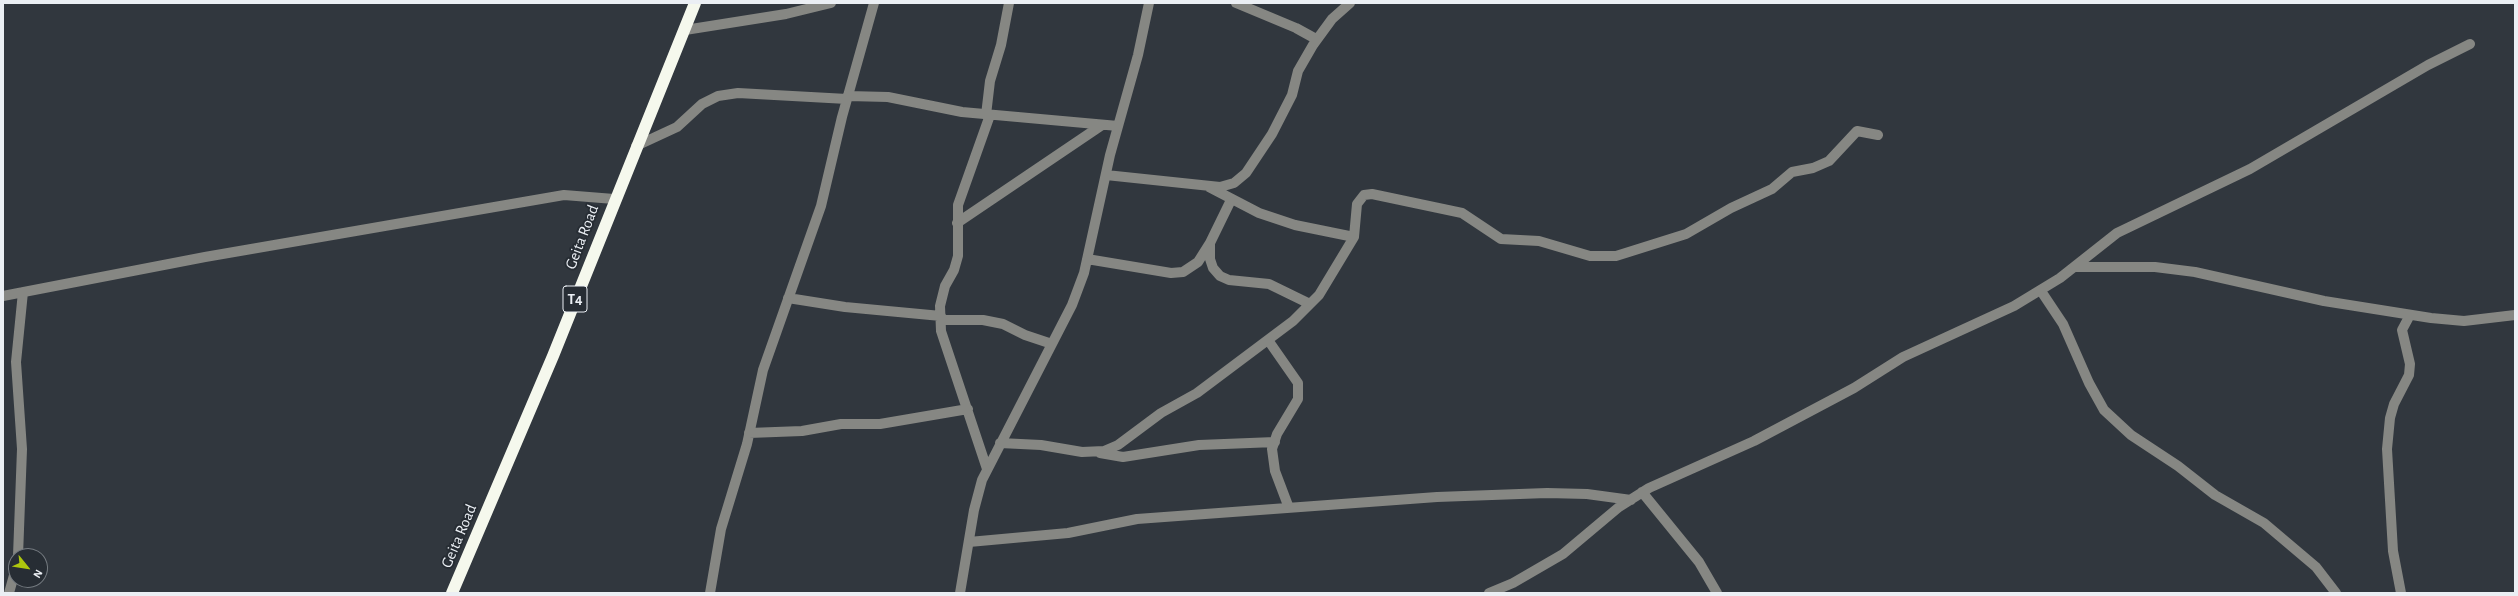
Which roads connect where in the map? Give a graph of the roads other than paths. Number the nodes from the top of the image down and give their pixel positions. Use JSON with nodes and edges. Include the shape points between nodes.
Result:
{"nodes":[{"id":1,"x":696,"y":3,"type":"edge"},
{"id":2,"x":831,"y":3,"type":"edge"},
{"id":3,"x":874,"y":3,"type":"edge"},
{"id":4,"x":1009,"y":3,"type":"edge"},
{"id":5,"x":1149,"y":3,"type":"edge"},
{"id":6,"x":1236,"y":3,"type":"edge"},
{"id":7,"x":1350,"y":3,"type":"edge"},
{"id":8,"x":685,"y":30,"type":"junction"},
{"id":9,"x":1316,"y":39,"type":"junction"},
{"id":10,"x":2470,"y":44,"type":"dead end"},
{"id":11,"x":848,"y":98,"type":"junction"},
{"id":12,"x":988,"y":115,"type":"junction"},
{"id":13,"x":1102,"y":125,"type":"junction"},
{"id":14,"x":1118,"y":126,"type":"junction"},
{"id":15,"x":1878,"y":135,"type":"dead end"},
{"id":16,"x":636,"y":146,"type":"junction"},
{"id":17,"x":1106,"y":175,"type":"junction"},
{"id":18,"x":1204,"y":184,"type":"junction"},
{"id":19,"x":614,"y":199,"type":"junction"},
{"id":20,"x":1231,"y":200,"type":"junction"},
{"id":21,"x":957,"y":223,"type":"junction"},
{"id":22,"x":1354,"y":237,"type":"junction"},
{"id":23,"x":1210,"y":243,"type":"junction"},
{"id":24,"x":1087,"y":259,"type":"junction"},
{"id":25,"x":2074,"y":267,"type":"junction"},
{"id":26,"x":2041,"y":291,"type":"junction"},
{"id":27,"x":23,"y":292,"type":"junction"},
{"id":28,"x":3,"y":296,"type":"edge"},
{"id":29,"x":788,"y":298,"type":"junction"},
{"id":30,"x":1310,"y":304,"type":"junction"},
{"id":31,"x":2410,"y":315,"type":"junction"},
{"id":32,"x":2515,"y":315,"type":"edge"},
{"id":33,"x":941,"y":318,"type":"junction"},
{"id":34,"x":1268,"y":340,"type":"junction"},
{"id":35,"x":1052,"y":344,"type":"junction"},
{"id":36,"x":968,"y":409,"type":"junction"},
{"id":37,"x":749,"y":433,"type":"junction"},
{"id":38,"x":1275,"y":442,"type":"junction"},
{"id":39,"x":1000,"y":443,"type":"junction"},
{"id":40,"x":1092,"y":451,"type":"junction"},
{"id":41,"x":987,"y":469,"type":"junction"},
{"id":42,"x":1642,"y":492,"type":"junction"},
{"id":43,"x":1631,"y":500,"type":"junction"},
{"id":44,"x":1289,"y":508,"type":"junction"},
{"id":45,"x":969,"y":542,"type":"junction"},
{"id":46,"x":18,"y":548,"type":"edge"},
{"id":47,"x":452,"y":593,"type":"edge"},
{"id":48,"x":710,"y":593,"type":"edge"},
{"id":49,"x":960,"y":593,"type":"edge"},
{"id":50,"x":1489,"y":593,"type":"edge"},
{"id":51,"x":1717,"y":593,"type":"edge"},
{"id":52,"x":2336,"y":593,"type":"edge"},
{"id":53,"x":2401,"y":593,"type":"edge"}],
"edges":[{"from":1,"to":8,"type":"highway","name":"Geita Road","number":"T4"},
{"from":2,"to":8,"type":"street","via":[[786,14]]},
{"from":3,"to":11,"type":"street"},
{"from":4,"to":12,"type":"street","via":[[1001,45],[990,81]]},
{"from":5,"to":14,"type":"street","via":[[1138,55]]},
{"from":6,"to":9,"type":"street","via":[[1292,26]]},
{"from":7,"to":9,"type":"street","via":[[1332,19]]},
{"from":8,"to":16,"type":"highway","name":"Geita Road","number":"T4"},
{"from":9,"to":18,"type":"street","via":[[1298,71],[1292,95],[1272,134],[1246,173],[1227,186]]},
{"from":10,"to":25,"type":"street","via":[[2428,65],[2250,169],[2117,233]]},
{"from":11,"to":12,"type":"street","via":[[888,97]]},
{"from":11,"to":16,"type":"street","via":[[738,93],[718,96],[702,104],[677,127]]},
{"from":11,"to":29,"type":"street","via":[[821,206]]},
{"from":12,"to":13,"type":"street"},
{"from":12,"to":21,"type":"street","via":[[958,205]]},
{"from":13,"to":14,"type":"street"},
{"from":13,"to":21,"type":"street"},
{"from":14,"to":17,"type":"street"},
{"from":15,"to":22,"type":"street","via":[[1857,132],[1838,155],[1829,161],[1813,168],[1792,172],[1772,189],[1731,208],[1686,234],[1616,256],[1590,256],[1539,241],[1501,239],[1462,213],[1372,194],[1364,195],[1357,204]]},
{"from":16,"to":19,"type":"highway","name":"Geita Road","number":"T4"},
{"from":17,"to":18,"type":"street"},
{"from":17,"to":24,"type":"street"},
{"from":18,"to":20,"type":"street"},
{"from":19,"to":27,"type":"street","via":[[564,195],[205,257]]},
{"from":19,"to":47,"type":"highway","name":"Geita Road","number":"T4","via":[[553,356]]},
{"from":20,"to":22,"type":"street","via":[[1295,225]]},
{"from":20,"to":23,"type":"street"},
{"from":21,"to":33,"type":"street","via":[[958,256],[945,286]]},
{"from":22,"to":30,"type":"street","via":[[1334,273]]},
{"from":23,"to":24,"type":"street","via":[[1198,262],[1183,272],[1164,272]]},
{"from":23,"to":30,"type":"street","via":[[1210,259],[1220,276],[1229,280],[1270,284]]},
{"from":24,"to":35,"type":"street","via":[[1072,305]]},
{"from":25,"to":26,"type":"street"},
{"from":25,"to":31,"type":"street","via":[[2155,267],[2195,272],[2324,301]]},
{"from":26,"to":42,"type":"street","via":[[1903,357],[1854,388],[1754,442]]},
{"from":26,"to":52,"type":"street","via":[[2063,324],[2104,410],[2131,435],[2178,466],[2215,495],[2264,523],[2316,567]]},
{"from":27,"to":28,"type":"street"},
{"from":27,"to":46,"type":"street","via":[[16,362],[22,449]]},
{"from":29,"to":33,"type":"street"},
{"from":29,"to":37,"type":"street","via":[[763,370]]},
{"from":30,"to":34,"type":"street"},
{"from":31,"to":32,"type":"street","via":[[2464,321]]},
{"from":31,"to":53,"type":"street","via":[[2402,330],[2410,364],[2409,375],[2394,404],[2387,450],[2393,551]]},
{"from":33,"to":35,"type":"street","via":[[983,320],[1003,324]]},
{"from":33,"to":36,"type":"street","via":[[941,331],[948,356]]},
{"from":34,"to":38,"type":"street","via":[[1298,383],[1298,399]]},
{"from":34,"to":40,"type":"street","via":[[1198,393],[1161,413],[1118,445],[1104,451]]},
{"from":35,"to":39,"type":"street"},
{"from":36,"to":37,"type":"street","via":[[880,424],[841,424],[802,431]]},
{"from":36,"to":41,"type":"street"},
{"from":37,"to":48,"type":"street","via":[[722,528]]},
{"from":38,"to":40,"type":"street","via":[[1199,445],[1122,457]]},
{"from":38,"to":44,"type":"street","via":[[1272,449],[1275,471]]},
{"from":39,"to":40,"type":"street"},
{"from":39,"to":41,"type":"street"},
{"from":41,"to":45,"type":"street","via":[[974,510]]},
{"from":42,"to":43,"type":"street"},
{"from":42,"to":51,"type":"street","via":[[1699,562]]},
{"from":43,"to":44,"type":"street","via":[[1587,494],[1502,494]]},
{"from":43,"to":50,"type":"street","via":[[1562,554],[1513,583]]},
{"from":44,"to":45,"type":"street","via":[[1138,519],[1068,533]]},
{"from":45,"to":49,"type":"street"}]}
